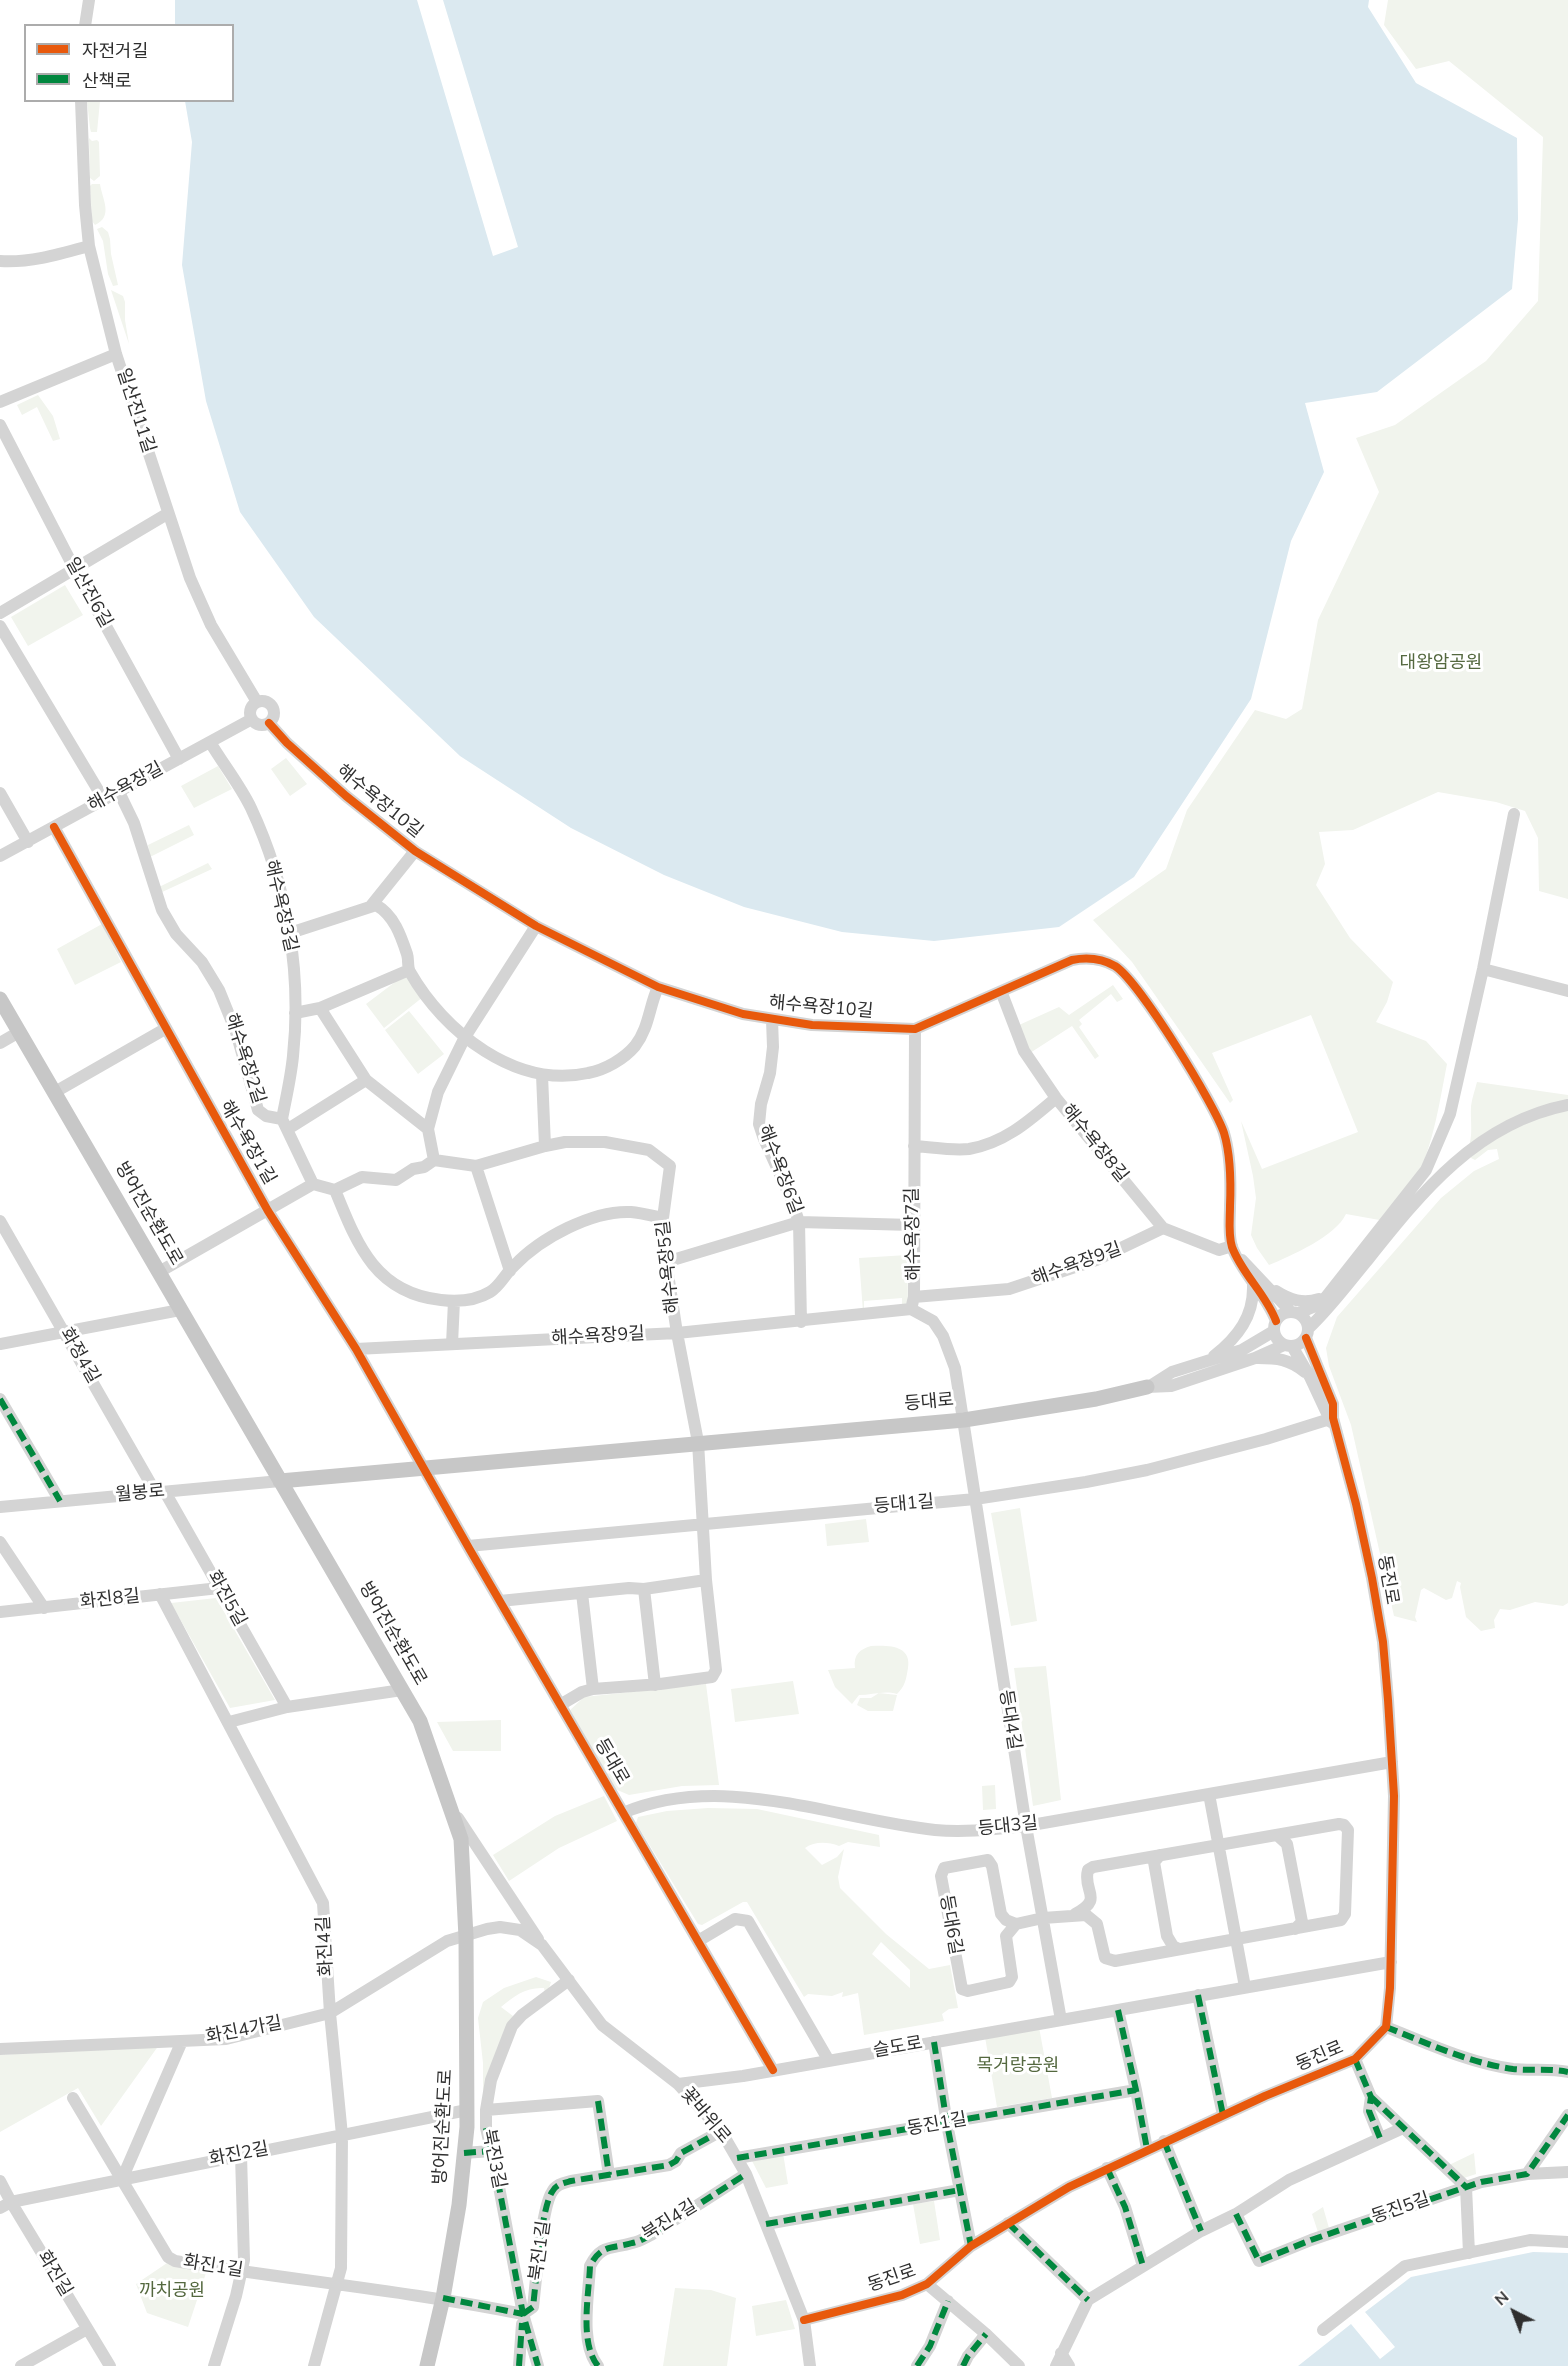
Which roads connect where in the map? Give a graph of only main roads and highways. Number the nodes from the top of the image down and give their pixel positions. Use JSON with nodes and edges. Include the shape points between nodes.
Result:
{"nodes":[{"id":1,"x":0,"y":999,"type":"edge"},
{"id":2,"x":1147,"y":1387,"type":"road end"},
{"id":3,"x":280,"y":1481,"type":"junction"},
{"id":4,"x":427,"y":2366,"type":"edge"}],
"edges":[{"from":1,"to":3,"type":"main road","name":"방어진순환도로"},
{"from":2,"to":3,"type":"main road","name":"등대로","via":[[964,1420]]},
{"from":3,"to":4,"type":"main road","name":"방어진순환도로","via":[[420,1721],[461,1839],[467,2110],[459,2205]]}]}
